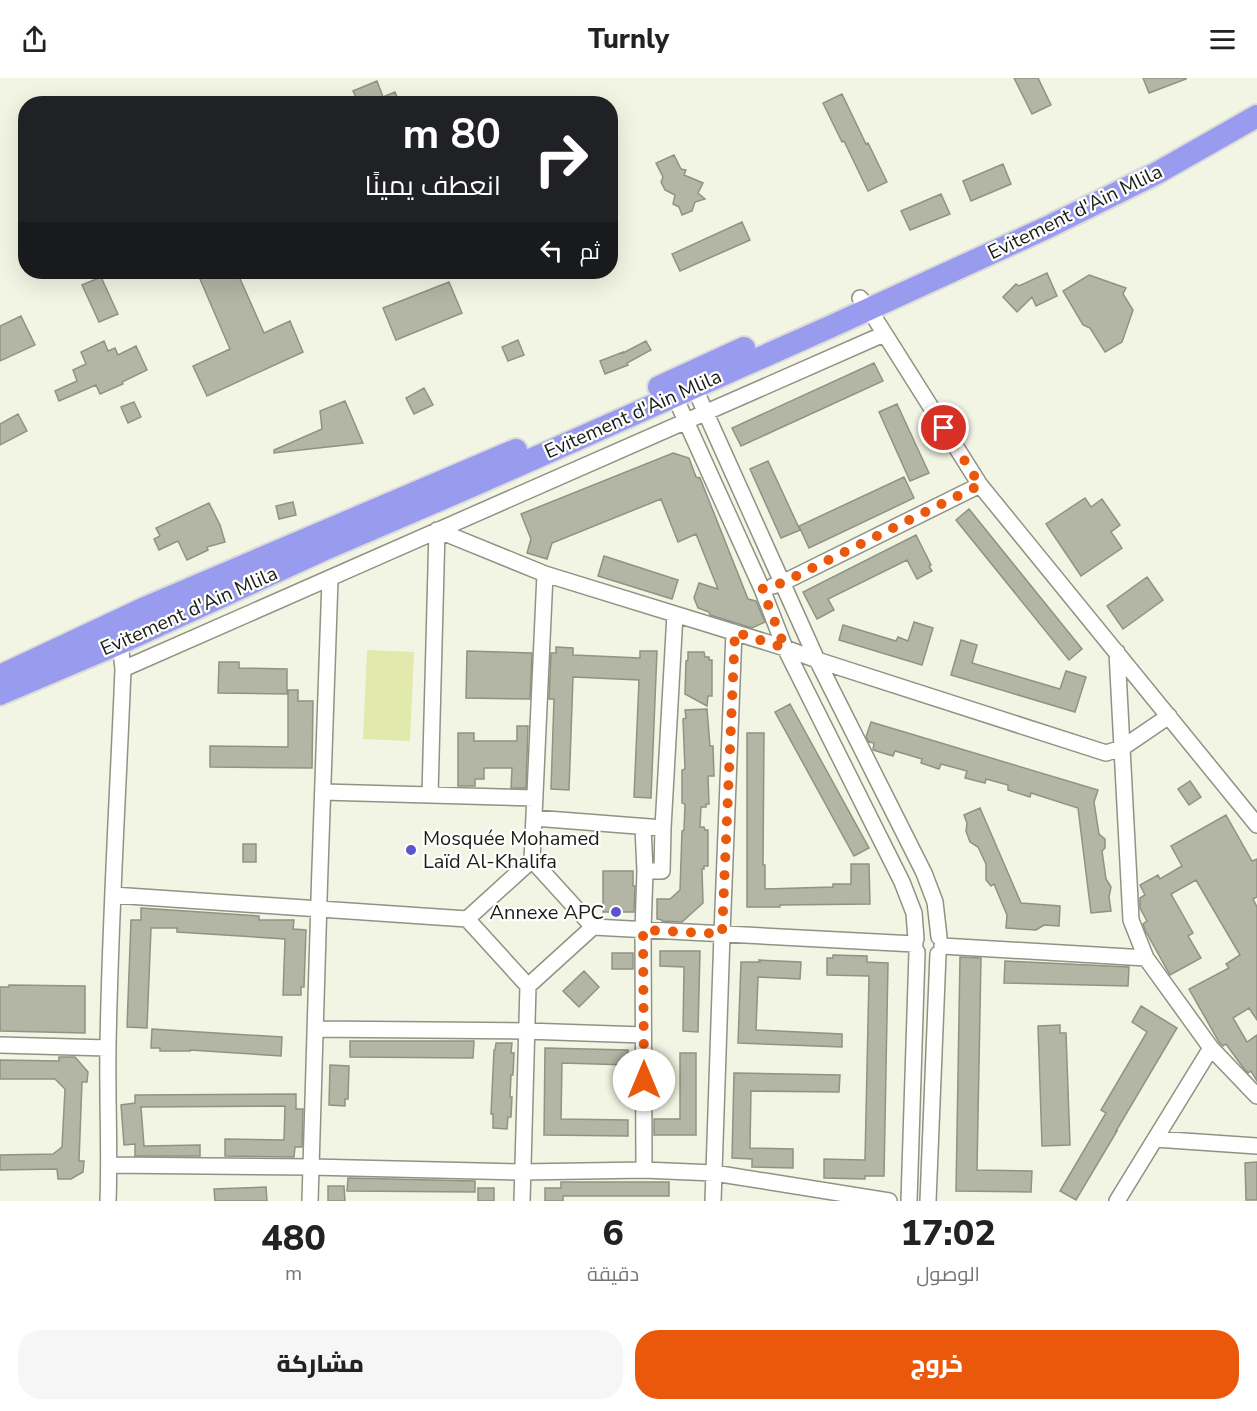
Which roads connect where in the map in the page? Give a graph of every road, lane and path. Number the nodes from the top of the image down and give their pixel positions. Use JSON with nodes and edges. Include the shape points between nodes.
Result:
{"nodes":[{"id":1,"x":1257,"y":99,"type":"edge"},
{"id":2,"x":1257,"y":116,"type":"edge"},
{"id":3,"x":864,"y":304,"type":"junction"},
{"id":4,"x":884,"y":334,"type":"junction"},
{"id":5,"x":681,"y":384,"type":"junction"},
{"id":6,"x":705,"y":411,"type":"junction"},
{"id":7,"x":686,"y":421,"type":"junction"},
{"id":8,"x":980,"y":485,"type":"junction"},
{"id":9,"x":438,"y":530,"type":"junction"},
{"id":10,"x":545,"y":574,"type":"junction"},
{"id":11,"x":330,"y":579,"type":"junction"},
{"id":12,"x":782,"y":583,"type":"junction"},
{"id":13,"x":762,"y":589,"type":"junction"},
{"id":14,"x":675,"y":614,"type":"junction"},
{"id":15,"x":735,"y":632,"type":"junction"},
{"id":16,"x":116,"y":633,"type":"junction"},
{"id":17,"x":785,"y":648,"type":"junction"},
{"id":18,"x":1117,"y":652,"type":"junction"},
{"id":19,"x":817,"y":660,"type":"junction"},
{"id":20,"x":123,"y":669,"type":"junction"},
{"id":21,"x":0,"y":676,"type":"edge"},
{"id":22,"x":0,"y":694,"type":"edge"},
{"id":23,"x":1169,"y":716,"type":"junction"},
{"id":24,"x":1122,"y":748,"type":"junction"},
{"id":25,"x":323,"y":792,"type":"junction"},
{"id":26,"x":430,"y":795,"type":"junction"},
{"id":27,"x":535,"y":798,"type":"junction"},
{"id":28,"x":534,"y":818,"type":"junction"},
{"id":29,"x":1257,"y":825,"type":"edge"},
{"id":30,"x":643,"y":827,"type":"junction"},
{"id":31,"x":663,"y":828,"type":"junction"},
{"id":32,"x":532,"y":860,"type":"junction"},
{"id":33,"x":645,"y":871,"type":"junction"},
{"id":34,"x":113,"y":895,"type":"junction"},
{"id":35,"x":318,"y":909,"type":"junction"},
{"id":36,"x":467,"y":919,"type":"junction"},
{"id":37,"x":592,"y":927,"type":"junction"},
{"id":38,"x":643,"y":930,"type":"junction"},
{"id":39,"x":722,"y":934,"type":"junction"},
{"id":40,"x":916,"y":945,"type":"junction"},
{"id":41,"x":940,"y":946,"type":"junction"},
{"id":42,"x":1146,"y":958,"type":"junction"},
{"id":43,"x":528,"y":986,"type":"junction"},
{"id":44,"x":315,"y":1029,"type":"junction"},
{"id":45,"x":526,"y":1031,"type":"junction"},
{"id":46,"x":643,"y":1035,"type":"junction"},
{"id":47,"x":0,"y":1046,"type":"edge"},
{"id":48,"x":108,"y":1048,"type":"junction"},
{"id":49,"x":1211,"y":1048,"type":"junction"},
{"id":50,"x":1257,"y":1096,"type":"edge"},
{"id":51,"x":1155,"y":1139,"type":"junction"},
{"id":52,"x":1257,"y":1146,"type":"edge"},
{"id":53,"x":109,"y":1166,"type":"junction"},
{"id":54,"x":311,"y":1167,"type":"junction"},
{"id":55,"x":644,"y":1170,"type":"junction"},
{"id":56,"x":522,"y":1172,"type":"junction"},
{"id":57,"x":714,"y":1173,"type":"junction"},
{"id":58,"x":108,"y":1201,"type":"edge"},
{"id":59,"x":310,"y":1201,"type":"edge"},
{"id":60,"x":522,"y":1201,"type":"edge"},
{"id":61,"x":713,"y":1201,"type":"edge"},
{"id":62,"x":889,"y":1201,"type":"edge"},
{"id":63,"x":909,"y":1201,"type":"edge"},
{"id":64,"x":928,"y":1201,"type":"edge"},
{"id":65,"x":1118,"y":1201,"type":"edge"}],
"edges":[{"from":1,"to":3,"type":"highway","name":"Evitement d'Ain Mlila","via":[[1150,161]]},
{"from":2,"to":3,"type":"highway","name":"Evitement d'Ain Mlila","via":[[1115,195]]},
{"from":3,"to":4,"type":"street"},
{"from":3,"to":5,"type":"highway","name":"Evitement d'Ain Mlila"},
{"from":4,"to":6,"type":"street"},
{"from":4,"to":8,"type":"street"},
{"from":5,"to":6,"type":"street"},
{"from":5,"to":7,"type":"street"},
{"from":5,"to":16,"type":"highway","name":"Evitement d'Ain Mlila","via":[[474,485]]},
{"from":6,"to":7,"type":"street"},
{"from":6,"to":12,"type":"street"},
{"from":7,"to":9,"type":"street"},
{"from":7,"to":13,"type":"street"},
{"from":8,"to":12,"type":"street"},
{"from":8,"to":18,"type":"street"},
{"from":9,"to":10,"type":"street"},
{"from":9,"to":11,"type":"street"},
{"from":9,"to":26,"type":"street"},
{"from":10,"to":14,"type":"street"},
{"from":10,"to":27,"type":"street"},
{"from":11,"to":20,"type":"street"},
{"from":11,"to":25,"type":"street"},
{"from":12,"to":13,"type":"street"},
{"from":12,"to":19,"type":"street"},
{"from":13,"to":17,"type":"street"},
{"from":14,"to":15,"type":"street"},
{"from":14,"to":31,"type":"street"},
{"from":15,"to":17,"type":"street"},
{"from":15,"to":39,"type":"street"},
{"from":16,"to":20,"type":"street"},
{"from":16,"to":21,"type":"highway","name":"Evitement d'Ain Mlila"},
{"from":16,"to":22,"type":"highway","name":"Evitement d'Ain Mlila"},
{"from":17,"to":19,"type":"street"},
{"from":17,"to":40,"type":"street","via":[[902,882],[914,913]]},
{"from":18,"to":23,"type":"street"},
{"from":18,"to":24,"type":"street"},
{"from":19,"to":24,"type":"street","via":[[1106,753]]},
{"from":19,"to":41,"type":"street","via":[[924,873],[935,902]]},
{"from":20,"to":34,"type":"street"},
{"from":23,"to":24,"type":"street"},
{"from":23,"to":29,"type":"street"},
{"from":24,"to":42,"type":"street","via":[[1131,920]]},
{"from":25,"to":26,"type":"street"},
{"from":25,"to":35,"type":"street"},
{"from":26,"to":27,"type":"street"},
{"from":27,"to":28,"type":"street"},
{"from":28,"to":30,"type":"street"},
{"from":28,"to":32,"type":"street"},
{"from":30,"to":31,"type":"street"},
{"from":30,"to":33,"type":"street"},
{"from":31,"to":33,"type":"street","via":[[663,871]]},
{"from":32,"to":36,"type":"street"},
{"from":32,"to":37,"type":"street"},
{"from":33,"to":38,"type":"street"},
{"from":34,"to":35,"type":"street"},
{"from":34,"to":48,"type":"street"},
{"from":35,"to":36,"type":"street"},
{"from":35,"to":44,"type":"street"},
{"from":36,"to":43,"type":"street"},
{"from":37,"to":38,"type":"street"},
{"from":37,"to":43,"type":"street"},
{"from":38,"to":39,"type":"street"},
{"from":38,"to":46,"type":"street"},
{"from":39,"to":40,"type":"street"},
{"from":39,"to":57,"type":"street"},
{"from":40,"to":41,"type":"street","via":[[925,958],[934,957]]},
{"from":40,"to":41,"type":"street","via":[[923,933],[932,932]]},
{"from":40,"to":63,"type":"street"},
{"from":41,"to":42,"type":"street"},
{"from":41,"to":64,"type":"street"},
{"from":42,"to":49,"type":"street"},
{"from":43,"to":45,"type":"street"},
{"from":44,"to":45,"type":"street"},
{"from":44,"to":54,"type":"street"},
{"from":45,"to":46,"type":"street"},
{"from":45,"to":56,"type":"street"},
{"from":46,"to":55,"type":"street"},
{"from":47,"to":48,"type":"street"},
{"from":48,"to":53,"type":"street"},
{"from":49,"to":50,"type":"street"},
{"from":49,"to":51,"type":"street"},
{"from":51,"to":52,"type":"street"},
{"from":51,"to":65,"type":"street"},
{"from":53,"to":54,"type":"street"},
{"from":53,"to":58,"type":"street"},
{"from":54,"to":56,"type":"street"},
{"from":54,"to":59,"type":"street"},
{"from":55,"to":56,"type":"street"},
{"from":55,"to":57,"type":"street"},
{"from":56,"to":60,"type":"street"},
{"from":57,"to":61,"type":"street"},
{"from":57,"to":62,"type":"street"}]}
